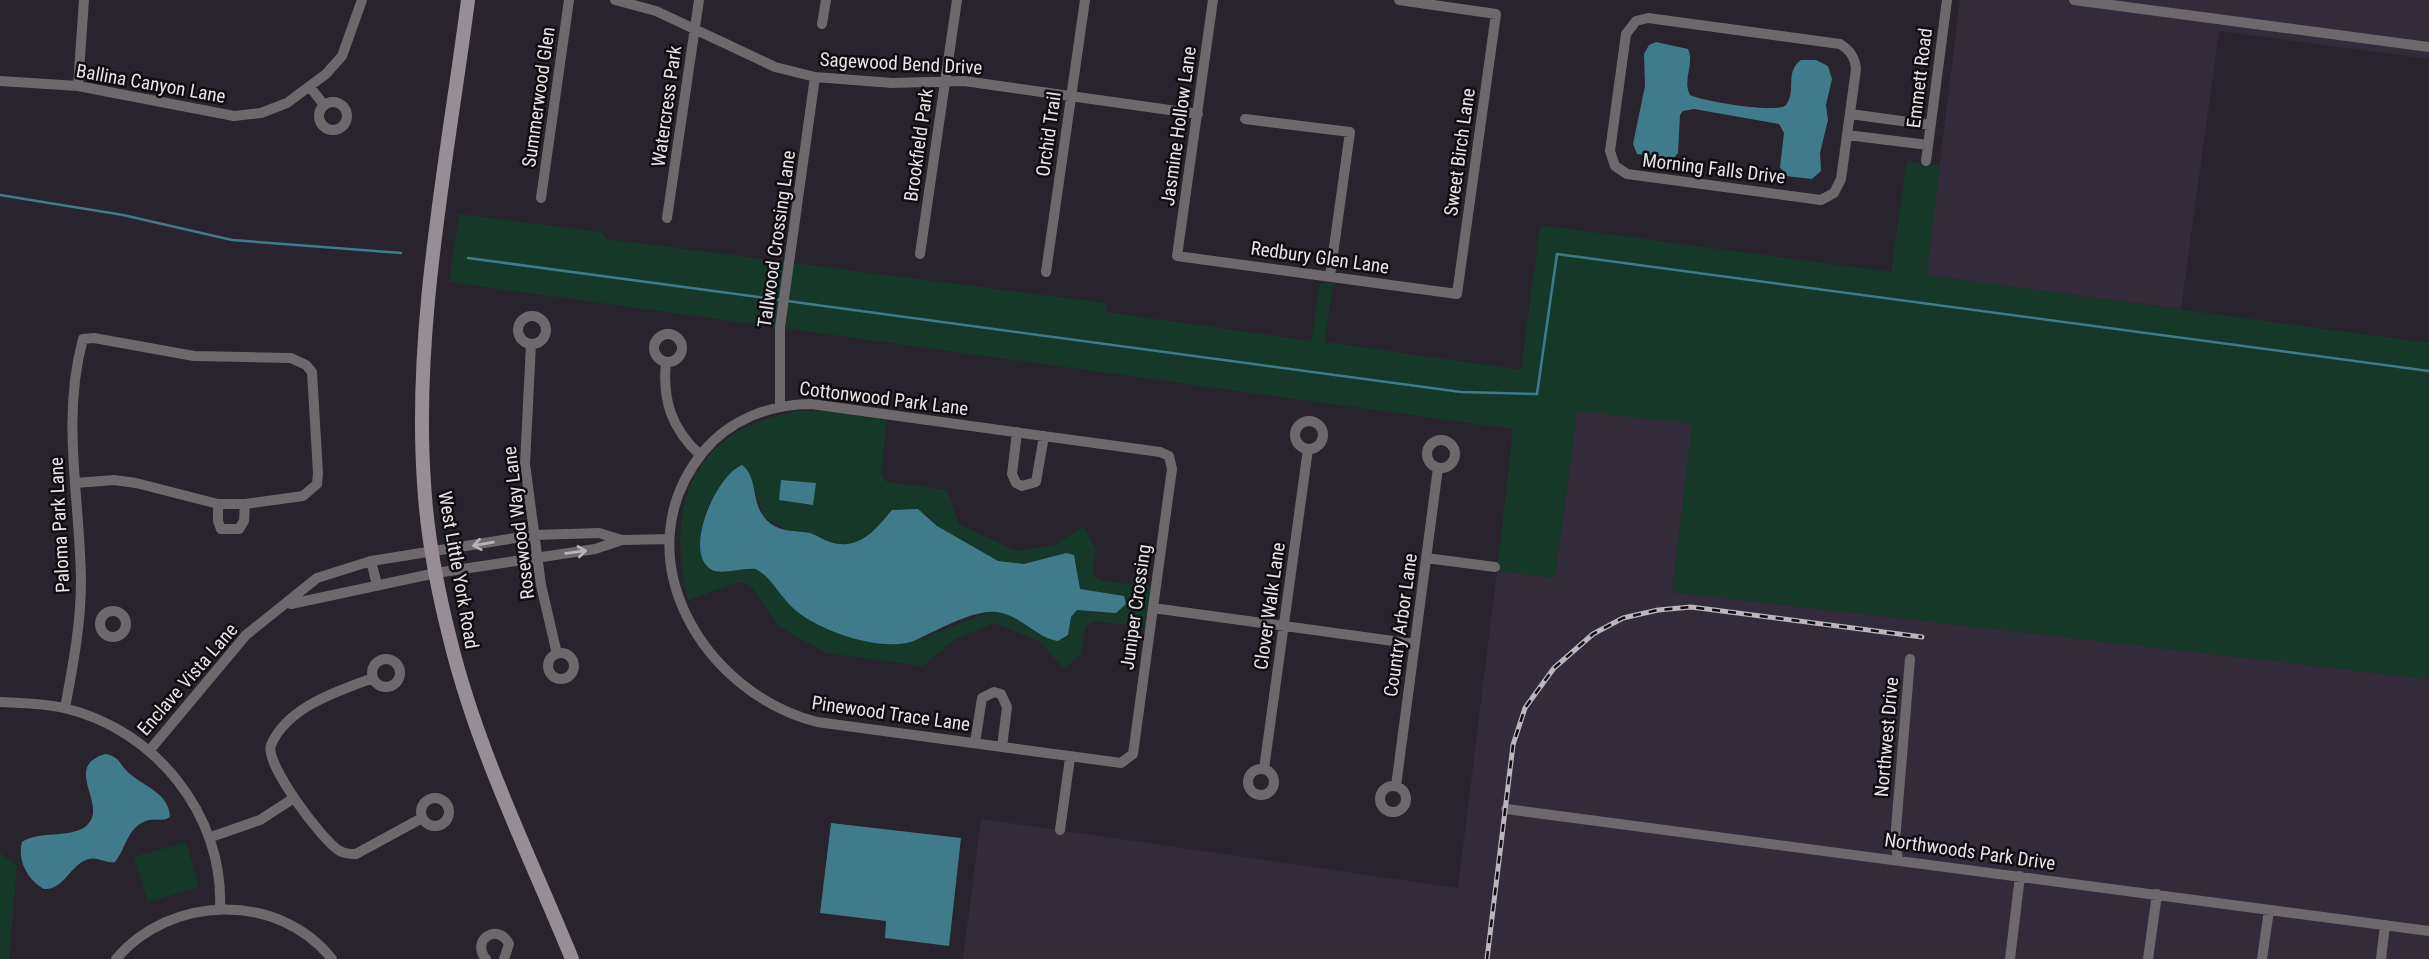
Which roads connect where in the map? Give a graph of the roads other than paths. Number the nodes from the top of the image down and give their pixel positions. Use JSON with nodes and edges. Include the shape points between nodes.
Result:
{"nodes":[{"id":1,"x":84,"y":0,"type":"edge"},
{"id":2,"x":362,"y":0,"type":"edge"},
{"id":3,"x":468,"y":0,"type":"edge"},
{"id":4,"x":569,"y":0,"type":"edge"},
{"id":5,"x":615,"y":0,"type":"edge"},
{"id":6,"x":699,"y":0,"type":"edge"},
{"id":7,"x":826,"y":0,"type":"edge"},
{"id":8,"x":957,"y":0,"type":"edge"},
{"id":9,"x":1085,"y":0,"type":"edge"},
{"id":10,"x":1213,"y":0,"type":"edge"},
{"id":11,"x":1399,"y":0,"type":"edge"},
{"id":12,"x":1947,"y":0,"type":"edge"},
{"id":13,"x":2074,"y":0,"type":"edge"},
{"id":14,"x":822,"y":24,"type":"dead end"},
{"id":15,"x":695,"y":29,"type":"junction"},
{"id":16,"x":2429,"y":47,"type":"edge"},
{"id":17,"x":815,"y":77,"type":"junction"},
{"id":18,"x":0,"y":81,"type":"edge"},
{"id":19,"x":945,"y":81,"type":"junction"},
{"id":20,"x":78,"y":86,"type":"junction"},
{"id":21,"x":310,"y":86,"type":"junction"},
{"id":22,"x":1071,"y":96,"type":"junction"},
{"id":23,"x":324,"y":105,"type":"dead end"},
{"id":24,"x":1198,"y":114,"type":"junction"},
{"id":25,"x":1850,"y":114,"type":"junction"},
{"id":26,"x":1245,"y":118,"type":"dead end"},
{"id":27,"x":1887,"y":119,"type":"junction"},
{"id":28,"x":1931,"y":125,"type":"junction"},
{"id":29,"x":1847,"y":135,"type":"junction"},
{"id":30,"x":1885,"y":140,"type":"junction"},
{"id":31,"x":1928,"y":145,"type":"junction"},
{"id":32,"x":1926,"y":161,"type":"dead end"},
{"id":33,"x":541,"y":198,"type":"dead end"},
{"id":34,"x":667,"y":218,"type":"dead end"},
{"id":35,"x":920,"y":254,"type":"dead end"},
{"id":36,"x":1177,"y":256,"type":"joint"},
{"id":37,"x":1046,"y":272,"type":"dead end"},
{"id":38,"x":1330,"y":276,"type":"junction"},
{"id":39,"x":1457,"y":293,"type":"joint"},
{"id":40,"x":531,"y":344,"type":"dead end"},
{"id":41,"x":666,"y":362,"type":"dead end"},
{"id":42,"x":780,"y":405,"type":"junction"},
{"id":43,"x":1017,"y":432,"type":"junction"},
{"id":44,"x":1044,"y":436,"type":"junction"},
{"id":45,"x":1308,"y":449,"type":"dead end"},
{"id":46,"x":700,"y":455,"type":"junction"},
{"id":47,"x":1168,"y":456,"type":"joint"},
{"id":48,"x":1438,"y":468,"type":"dead end"},
{"id":49,"x":76,"y":483,"type":"junction"},
{"id":50,"x":218,"y":504,"type":"junction"},
{"id":51,"x":245,"y":505,"type":"junction"},
{"id":52,"x":534,"y":535,"type":"junction"},
{"id":53,"x":669,"y":539,"type":"junction"},
{"id":54,"x":622,"y":540,"type":"junction"},
{"id":55,"x":432,"y":552,"type":"junction"},
{"id":56,"x":537,"y":556,"type":"junction"},
{"id":57,"x":1426,"y":558,"type":"junction"},
{"id":58,"x":371,"y":562,"type":"junction"},
{"id":59,"x":1495,"y":567,"type":"dead end"},
{"id":60,"x":436,"y":573,"type":"junction"},
{"id":61,"x":377,"y":585,"type":"junction"},
{"id":62,"x":287,"y":604,"type":"junction"},
{"id":63,"x":1153,"y":608,"type":"junction"},
{"id":64,"x":80,"y":624,"type":"junction"},
{"id":65,"x":99,"y":625,"type":"dead end"},
{"id":66,"x":1283,"y":626,"type":"junction"},
{"id":67,"x":1415,"y":644,"type":"junction"},
{"id":68,"x":557,"y":654,"type":"dead end"},
{"id":69,"x":1910,"y":659,"type":"dead end"},
{"id":70,"x":373,"y":678,"type":"dead end"},
{"id":71,"x":0,"y":702,"type":"edge"},
{"id":72,"x":65,"y":708,"type":"junction"},
{"id":73,"x":975,"y":743,"type":"junction"},
{"id":74,"x":1002,"y":747,"type":"junction"},
{"id":75,"x":149,"y":751,"type":"junction"},
{"id":76,"x":1070,"y":758,"type":"junction"},
{"id":77,"x":1127,"y":760,"type":"joint"},
{"id":78,"x":1264,"y":769,"type":"dead end"},
{"id":79,"x":1396,"y":786,"type":"dead end"},
{"id":80,"x":294,"y":798,"type":"junction"},
{"id":81,"x":1506,"y":809,"type":"dead end"},
{"id":82,"x":422,"y":818,"type":"dead end"},
{"id":83,"x":1060,"y":830,"type":"dead end"},
{"id":84,"x":211,"y":837,"type":"junction"},
{"id":85,"x":1898,"y":859,"type":"junction"},
{"id":86,"x":2020,"y":876,"type":"junction"},
{"id":87,"x":2157,"y":894,"type":"junction"},
{"id":88,"x":220,"y":908,"type":"junction"},
{"id":89,"x":2269,"y":910,"type":"junction"},
{"id":90,"x":2385,"y":925,"type":"junction"},
{"id":91,"x":2429,"y":931,"type":"edge"},
{"id":92,"x":482,"y":958,"type":"edge"},
{"id":93,"x":116,"y":959,"type":"edge"},
{"id":94,"x":332,"y":959,"type":"edge"},
{"id":95,"x":504,"y":959,"type":"edge"},
{"id":96,"x":572,"y":959,"type":"edge"},
{"id":97,"x":2010,"y":959,"type":"edge"},
{"id":98,"x":2148,"y":959,"type":"edge"},
{"id":99,"x":2262,"y":959,"type":"edge"},
{"id":100,"x":2381,"y":959,"type":"edge"}],
"edges":[{"from":1,"to":20,"type":"street"},
{"from":2,"to":21,"type":"street","name":"Ballina Canyon Lane","via":[[342,56]]},
{"from":3,"to":55,"type":"main road","name":"West Little York Road","via":[[426,336],[423,458]]},
{"from":4,"to":33,"type":"street","name":"Summerwood Glen"},
{"from":5,"to":15,"type":"street","name":"Sagewood Bend Drive","via":[[656,11]]},
{"from":6,"to":15,"type":"street","name":"Watercress Park"},
{"from":7,"to":14,"type":"street"},
{"from":8,"to":19,"type":"street","name":"Brookfield Park"},
{"from":9,"to":22,"type":"street","name":"Orchid Trail"},
{"from":10,"to":24,"type":"street","name":"Jasmine Hollow Lane"},
{"from":11,"to":39,"type":"street","name":"Sweet Birch Lane","via":[[1496,15]]},
{"from":12,"to":28,"type":"street","name":"Emmett Road"},
{"from":13,"to":16,"type":"street"},
{"from":15,"to":17,"type":"street","name":"Sagewood Bend Drive","via":[[775,67]]},
{"from":15,"to":34,"type":"street","name":"Watercress Park"},
{"from":17,"to":19,"type":"street","name":"Sagewood Bend Drive"},
{"from":17,"to":42,"type":"street","name":"Tallwood Crossing Lane","via":[[780,327]]},
{"from":18,"to":20,"type":"street","name":"Ballina Canyon Lane"},
{"from":19,"to":22,"type":"street","name":"Sagewood Bend Drive"},
{"from":19,"to":35,"type":"street","name":"Brookfield Park"},
{"from":20,"to":21,"type":"street","name":"Ballina Canyon Lane","via":[[234,116],[261,113],[287,103]]},
{"from":21,"to":23,"type":"street"},
{"from":22,"to":24,"type":"street","name":"Sagewood Bend Drive"},
{"from":22,"to":37,"type":"street","name":"Orchid Trail"},
{"from":24,"to":36,"type":"street","name":"Jasmine Hollow Lane"},
{"from":25,"to":27,"type":"street"},
{"from":25,"to":29,"type":"street"},
{"from":25,"to":29,"type":"street","name":"Morning Falls Drive","via":[[1856,69],[1852,54],[1839,44],[1648,18],[1636,22],[1626,34],[1610,151],[1615,166],[1627,174],[1821,200],[1834,193],[1842,179]]},
{"from":26,"to":38,"type":"street","via":[[1350,132]]},
{"from":27,"to":28,"type":"street"},
{"from":27,"to":30,"type":"street"},
{"from":28,"to":31,"type":"street","name":"Emmett Road"},
{"from":29,"to":30,"type":"street"},
{"from":30,"to":31,"type":"street"},
{"from":31,"to":32,"type":"street","name":"Emmett Road"},
{"from":36,"to":38,"type":"street","name":"Redbury Glen Lane"},
{"from":38,"to":39,"type":"street","name":"Redbury Glen Lane"},
{"from":40,"to":52,"type":"street","name":"Rosewood Way Lane","via":[[524,464]]},
{"from":41,"to":46,"type":"street","via":[[666,400],[671,415]]},
{"from":42,"to":43,"type":"street","name":"Cottonwood Park Lane","via":[[811,404]]},
{"from":42,"to":46,"type":"street","name":"Cottonwood Park Lane","via":[[735,424]]},
{"from":43,"to":44,"type":"street","name":"Cottonwood Park Lane"},
{"from":43,"to":44,"type":"street","via":[[1012,474],[1022,486],[1036,482]]},
{"from":44,"to":47,"type":"street","name":"Cottonwood Park Lane"},
{"from":45,"to":66,"type":"street","name":"Clover Walk Lane"},
{"from":46,"to":53,"type":"street","name":"Cottonwood Park Lane","via":[[680,489]]},
{"from":47,"to":63,"type":"street","name":"Juniper Crossing","via":[[1172,469]]},
{"from":48,"to":57,"type":"street","name":"Country Arbor Lane"},
{"from":49,"to":50,"type":"street","via":[[136,483]]},
{"from":49,"to":51,"type":"street","name":"Paloma Park Lane","via":[[73,401],[83,339],[194,356],[291,358],[306,365],[313,380],[318,473],[312,491],[303,496]]},
{"from":49,"to":64,"type":"street","name":"Paloma Park Lane"},
{"from":50,"to":51,"type":"street"},
{"from":50,"to":51,"type":"street","via":[[218,521],[231,531],[244,521]]},
{"from":52,"to":54,"type":"street","name":"Enclave Vista Lane","via":[[599,533]]},
{"from":52,"to":55,"type":"street","name":"Enclave Vista Lane","one_way":true},
{"from":52,"to":56,"type":"street","name":"Rosewood Way Lane"},
{"from":53,"to":54,"type":"street"},
{"from":53,"to":73,"type":"street","name":"Pinewood Trace Lane","via":[[687,620],[713,660],[748,692],[793,716],[817,722]]},
{"from":56,"to":54,"type":"street","name":"Enclave Vista Lane","one_way":true,"via":[[595,549]]},
{"from":55,"to":58,"type":"street","name":"Enclave Vista Lane"},
{"from":55,"to":60,"type":"main road","name":"West Little York Road"},
{"from":56,"to":60,"type":"street","name":"Enclave Vista Lane"},
{"from":56,"to":68,"type":"street","name":"Rosewood Way Lane"},
{"from":57,"to":59,"type":"street"},
{"from":57,"to":67,"type":"street","name":"Country Arbor Lane"},
{"from":58,"to":61,"type":"street"},
{"from":58,"to":62,"type":"street","name":"Enclave Vista Lane","via":[[317,578]]},
{"from":60,"to":61,"type":"street","name":"Enclave Vista Lane"},
{"from":60,"to":96,"type":"main road","name":"West Little York Road","via":[[473,718]]},
{"from":61,"to":62,"type":"street","name":"Enclave Vista Lane"},
{"from":62,"to":75,"type":"street","name":"Enclave Vista Lane","via":[[229,652]]},
{"from":63,"to":66,"type":"street"},
{"from":63,"to":77,"type":"street","name":"Juniper Crossing","via":[[1133,754]]},
{"from":64,"to":65,"type":"street"},
{"from":64,"to":72,"type":"street","name":"Paloma Park Lane"},
{"from":66,"to":67,"type":"street"},
{"from":66,"to":78,"type":"street","name":"Clover Walk Lane"},
{"from":67,"to":79,"type":"street","name":"Country Arbor Lane"},
{"from":69,"to":85,"type":"street","name":"Northwest Drive","via":[[1895,841]]},
{"from":70,"to":80,"type":"street","via":[[308,706],[276,737],[270,758]]},
{"from":71,"to":72,"type":"street"},
{"from":72,"to":75,"type":"street","via":[[111,727]]},
{"from":73,"to":74,"type":"street","name":"Pinewood Trace Lane"},
{"from":73,"to":74,"type":"street","via":[[982,698],[995,692],[1007,707]]},
{"from":74,"to":76,"type":"street","name":"Pinewood Trace Lane"},
{"from":75,"to":84,"type":"street","via":[[182,784]]},
{"from":76,"to":77,"type":"street","name":"Pinewood Trace Lane"},
{"from":76,"to":83,"type":"street"},
{"from":80,"to":82,"type":"street","via":[[335,847],[356,855]]},
{"from":80,"to":84,"type":"street","via":[[260,820]]},
{"from":81,"to":85,"type":"street","name":"Northwoods Park Drive"},
{"from":84,"to":88,"type":"street","via":[[221,888]]},
{"from":85,"to":86,"type":"street","name":"Northwoods Park Drive"},
{"from":86,"to":87,"type":"street","name":"Northwoods Park Drive"},
{"from":86,"to":97,"type":"street"},
{"from":87,"to":89,"type":"street","name":"Northwoods Park Drive"},
{"from":87,"to":98,"type":"street"},
{"from":88,"to":93,"type":"street","via":[[176,916],[135,940]]},
{"from":88,"to":94,"type":"street","via":[[251,911],[280,921],[303,933]]},
{"from":89,"to":90,"type":"street","name":"Northwoods Park Drive"},
{"from":89,"to":99,"type":"street"},
{"from":90,"to":91,"type":"street","name":"Northwoods Park Drive"},
{"from":90,"to":100,"type":"street"},
{"from":92,"to":95,"type":"street","via":[[481,942],[496,933],[509,944]]}]}
